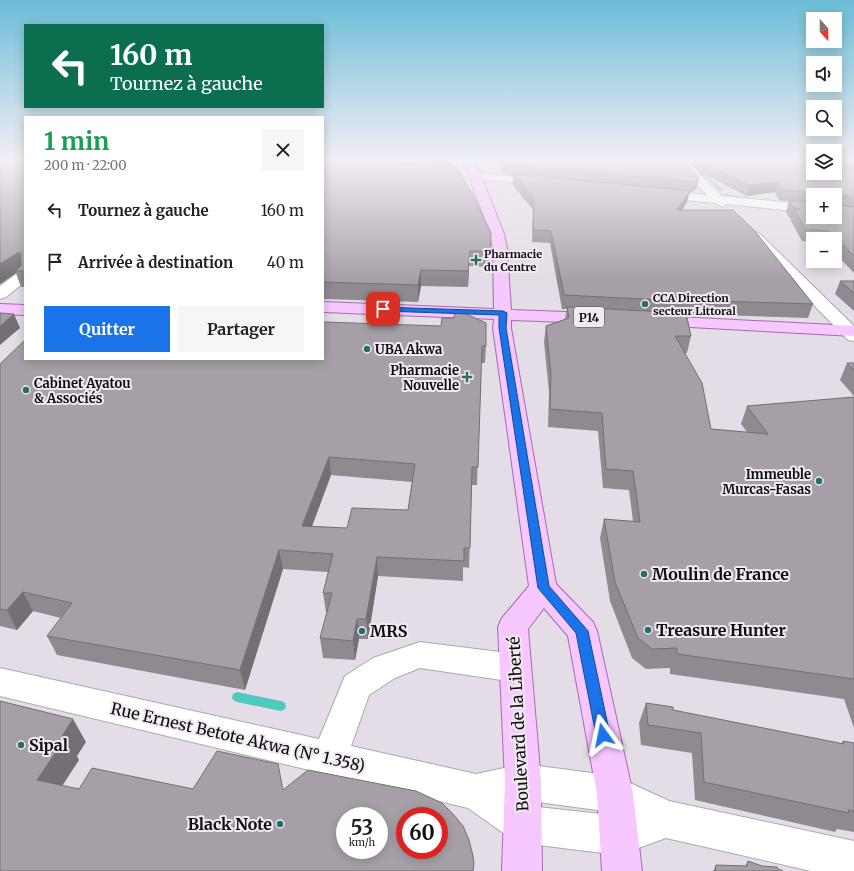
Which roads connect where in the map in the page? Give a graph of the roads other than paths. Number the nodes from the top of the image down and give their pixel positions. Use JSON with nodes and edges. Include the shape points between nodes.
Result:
{"nodes":[{"id":1,"x":481,"y":200,"type":"edge"},
{"id":2,"x":714,"y":200,"type":"edge"},
{"id":3,"x":718,"y":200,"type":"junction"},
{"id":4,"x":806,"y":208,"type":"edge"},
{"id":5,"x":735,"y":216,"type":"edge"},
{"id":6,"x":746,"y":227,"type":"edge"},
{"id":7,"x":24,"y":275,"type":"edge"},
{"id":8,"x":0,"y":295,"type":"edge"},
{"id":9,"x":24,"y":296,"type":"edge"},
{"id":10,"x":324,"y":307,"type":"edge"},
{"id":11,"x":0,"y":309,"type":"edge"},
{"id":12,"x":24,"y":310,"type":"edge"},
{"id":13,"x":503,"y":320,"type":"junction"},
{"id":14,"x":324,"y":321,"type":"edge"},
{"id":15,"x":607,"y":325,"type":"edge"},
{"id":16,"x":644,"y":326,"type":"edge"},
{"id":17,"x":853,"y":335,"type":"edge"},
{"id":18,"x":543,"y":588,"type":"junction"},
{"id":19,"x":515,"y":668,"type":"junction"},
{"id":20,"x":0,"y":682,"type":"edge"},
{"id":21,"x":329,"y":758,"type":"junction"},
{"id":22,"x":522,"y":782,"type":"junction"},
{"id":23,"x":476,"y":792,"type":"junction"},
{"id":24,"x":615,"y":794,"type":"junction"},
{"id":25,"x":666,"y":819,"type":"junction"},
{"id":26,"x":522,"y":824,"type":"junction"},
{"id":27,"x":621,"y":854,"type":"edge"},
{"id":28,"x":854,"y":861,"type":"edge"},
{"id":29,"x":522,"y":871,"type":"edge"}],
"edges":[{"from":1,"to":13,"type":"main road","via":[[497,234],[500,248]]},
{"from":2,"to":3,"type":"street"},
{"from":3,"to":4,"type":"street"},
{"from":3,"to":5,"type":"street"},
{"from":6,"to":17,"type":"street"},
{"from":7,"to":8,"type":"street"},
{"from":8,"to":9,"type":"main road"},
{"from":10,"to":13,"type":"main road","number":"P14"},
{"from":11,"to":12,"type":"main road"},
{"from":13,"to":14,"type":"main road","number":"P14"},
{"from":13,"to":15,"type":"main road","number":"P14"},
{"from":13,"to":18,"type":"main road"},
{"from":16,"to":17,"type":"main road"},
{"from":18,"to":19,"type":"main road","name":"Boulevard de la Liberté","via":[[513,627]]},
{"from":18,"to":24,"type":"main road","via":[[582,631]]},
{"from":19,"to":21,"type":"street","via":[[420,656],[384,668],[356,686]]},
{"from":19,"to":22,"type":"main road","name":"Boulevard de la Liberté"},
{"from":20,"to":21,"type":"street","name":"Rue Ernest Betote Akwa (N° 1.358)"},
{"from":21,"to":23,"type":"street","name":"Rue Ernest Betote Akwa (N° 1.358)"},
{"from":22,"to":23,"type":"street","name":"Rue Ernest Betote Akwa (N° 1.358)"},
{"from":22,"to":24,"type":"street","name":"Rue Ernest Betote Akwa (N° 1.358)"},
{"from":22,"to":26,"type":"main road","name":"Boulevard de la Liberté"},
{"from":23,"to":26,"type":"street","name":"Rue Ernest Betote Akwa (N° 1.358)"},
{"from":24,"to":25,"type":"street","name":"Rue Ernest Betote Akwa (N° 1.358)"},
{"from":24,"to":27,"type":"main road"},
{"from":25,"to":27,"type":"street","name":"Rue Ernest Betote Akwa (N° 1.358)"},
{"from":25,"to":28,"type":"street","name":"Rue Ernest Betote Akwa (N° 1.358)"},
{"from":26,"to":27,"type":"street","name":"Rue Ernest Betote Akwa (N° 1.358)"},
{"from":26,"to":29,"type":"main road","name":"Boulevard de la Liberté"}]}
